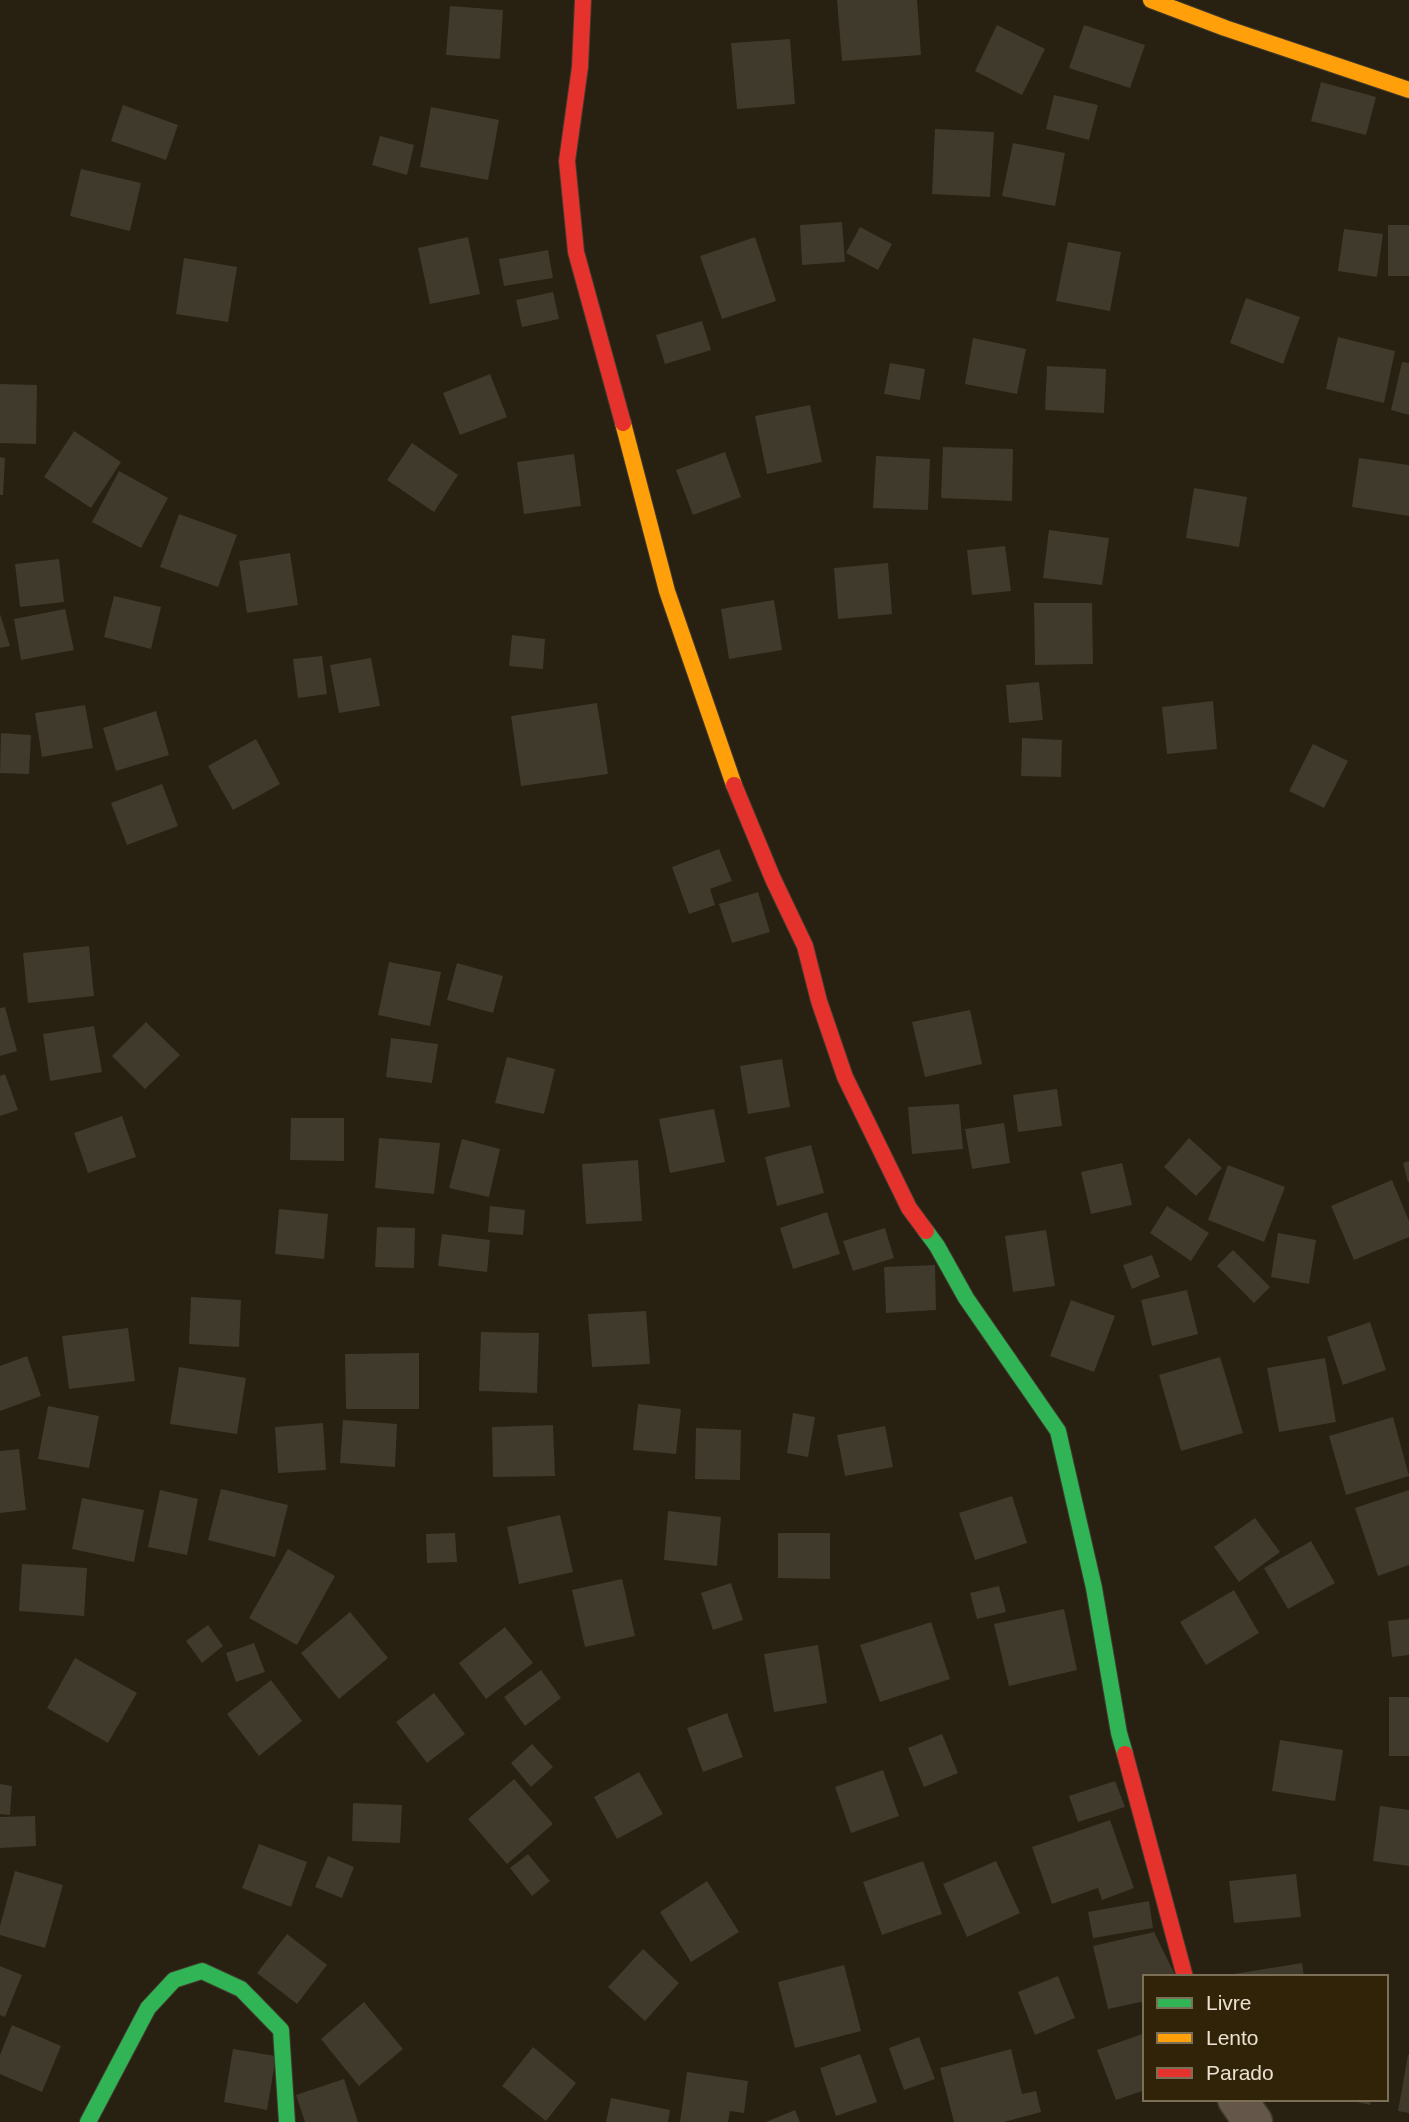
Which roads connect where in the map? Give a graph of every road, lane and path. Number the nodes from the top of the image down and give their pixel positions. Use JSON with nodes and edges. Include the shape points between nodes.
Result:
{"nodes":[{"id":1,"x":583,"y":0,"type":"edge"},
{"id":2,"x":1151,"y":0,"type":"edge"},
{"id":3,"x":1409,"y":90,"type":"edge"},
{"id":4,"x":1184,"y":1975,"type":"edge"},
{"id":5,"x":1238,"y":2101,"type":"edge"},
{"id":6,"x":89,"y":2122,"type":"edge"},
{"id":7,"x":288,"y":2122,"type":"edge"},
{"id":8,"x":1253,"y":2122,"type":"edge"}],
"edges":[{"from":1,"to":4,"type":"street","via":[[580,67],[566,161],[576,252],[667,591],[738,797],[805,946],[845,1077],[909,1208],[1058,1431],[1094,1588],[1119,1733]]},
{"from":2,"to":3,"type":"street"},
{"from":5,"to":8,"type":"street"},
{"from":6,"to":7,"type":"street","via":[[148,2008],[174,1980],[202,1971],[241,1989],[281,2030]]}]}
